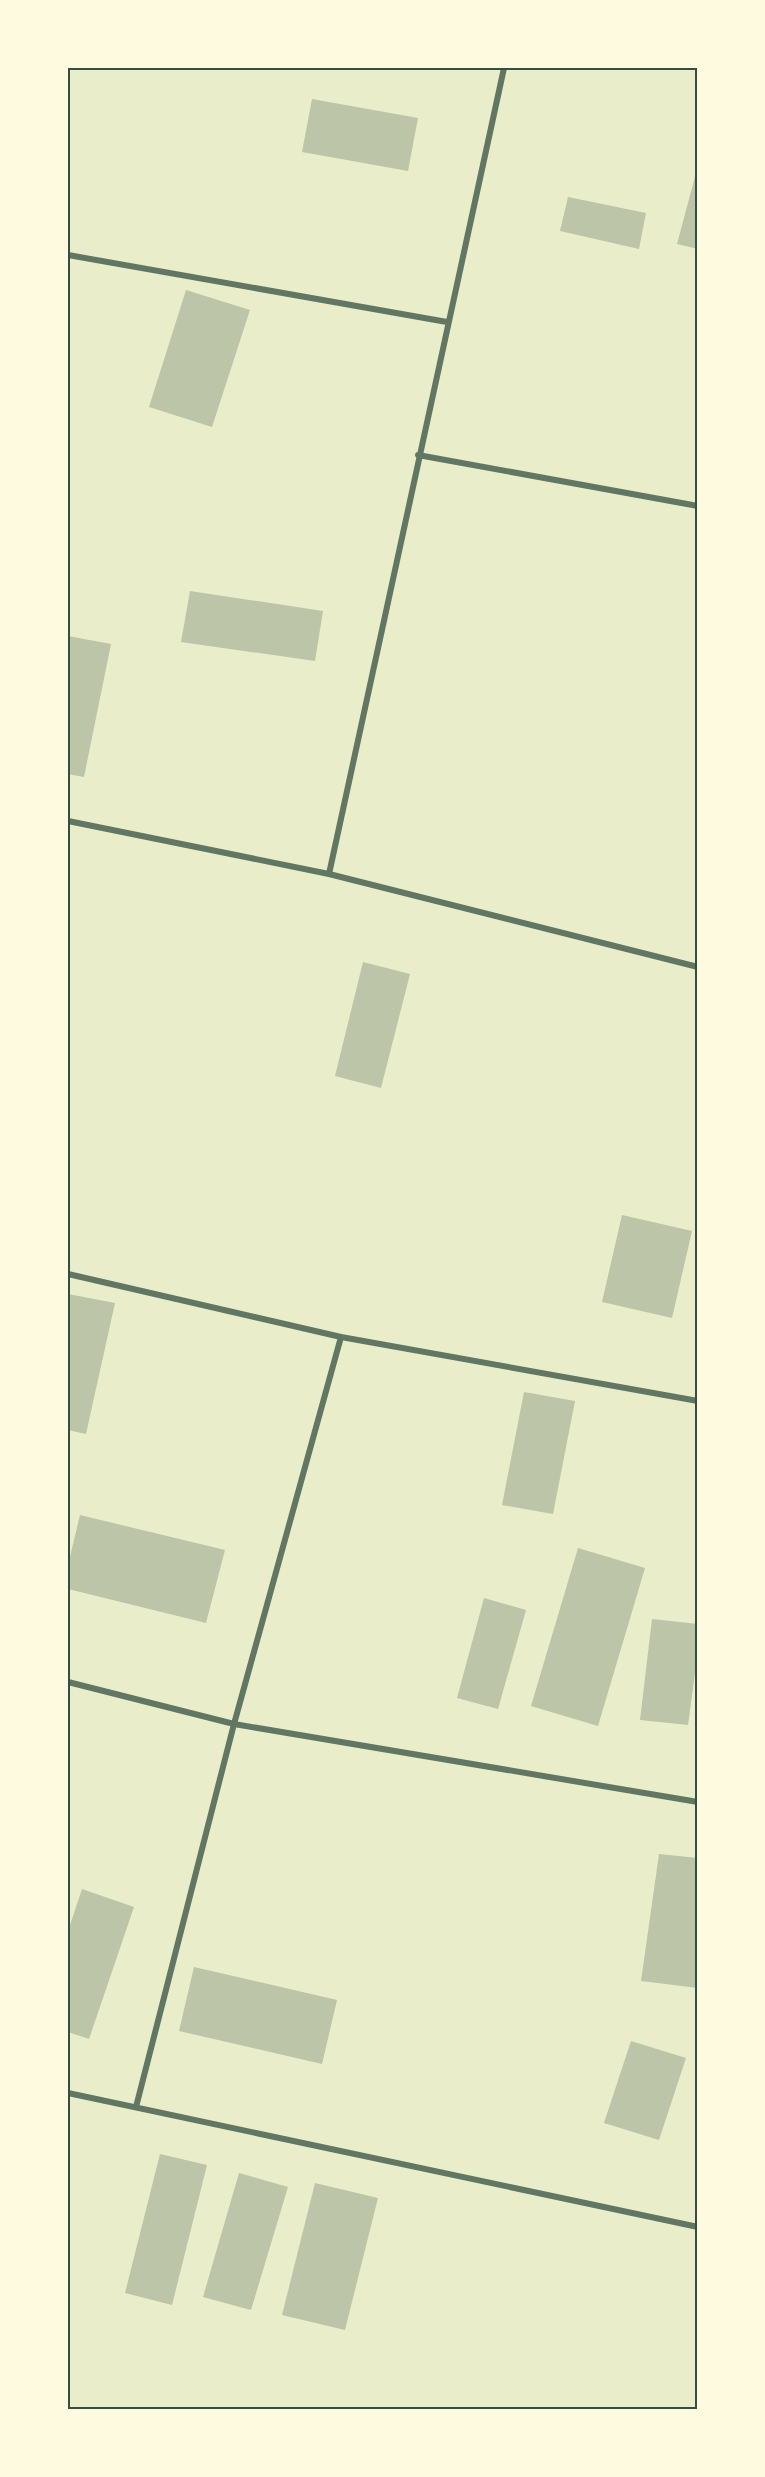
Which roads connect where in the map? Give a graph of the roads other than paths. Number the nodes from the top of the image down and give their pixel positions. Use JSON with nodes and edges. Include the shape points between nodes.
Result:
{"nodes":[{"id":1,"x":504,"y":68,"type":"edge"},
{"id":2,"x":68,"y":255,"type":"edge"},
{"id":3,"x":447,"y":322,"type":"junction"},
{"id":4,"x":418,"y":455,"type":"junction"},
{"id":5,"x":698,"y":506,"type":"edge"},
{"id":6,"x":68,"y":821,"type":"edge"},
{"id":7,"x":329,"y":874,"type":"junction"},
{"id":8,"x":698,"y":967,"type":"edge"},
{"id":9,"x":68,"y":1274,"type":"edge"},
{"id":10,"x":341,"y":1337,"type":"junction"},
{"id":11,"x":698,"y":1401,"type":"edge"},
{"id":12,"x":68,"y":1682,"type":"edge"},
{"id":13,"x":234,"y":1724,"type":"junction"},
{"id":14,"x":698,"y":1802,"type":"edge"},
{"id":15,"x":68,"y":2093,"type":"edge"},
{"id":16,"x":136,"y":2107,"type":"junction"},
{"id":17,"x":698,"y":2228,"type":"edge"}],
"edges":[{"from":1,"to":3,"type":"street"},
{"from":2,"to":3,"type":"street"},
{"from":3,"to":4,"type":"street"},
{"from":4,"to":5,"type":"street"},
{"from":4,"to":7,"type":"street"},
{"from":6,"to":7,"type":"street"},
{"from":7,"to":8,"type":"street"},
{"from":9,"to":10,"type":"street"},
{"from":10,"to":11,"type":"street"},
{"from":10,"to":13,"type":"street"},
{"from":12,"to":13,"type":"street"},
{"from":13,"to":14,"type":"street"},
{"from":13,"to":16,"type":"street"},
{"from":15,"to":16,"type":"street"},
{"from":16,"to":17,"type":"street"}]}
